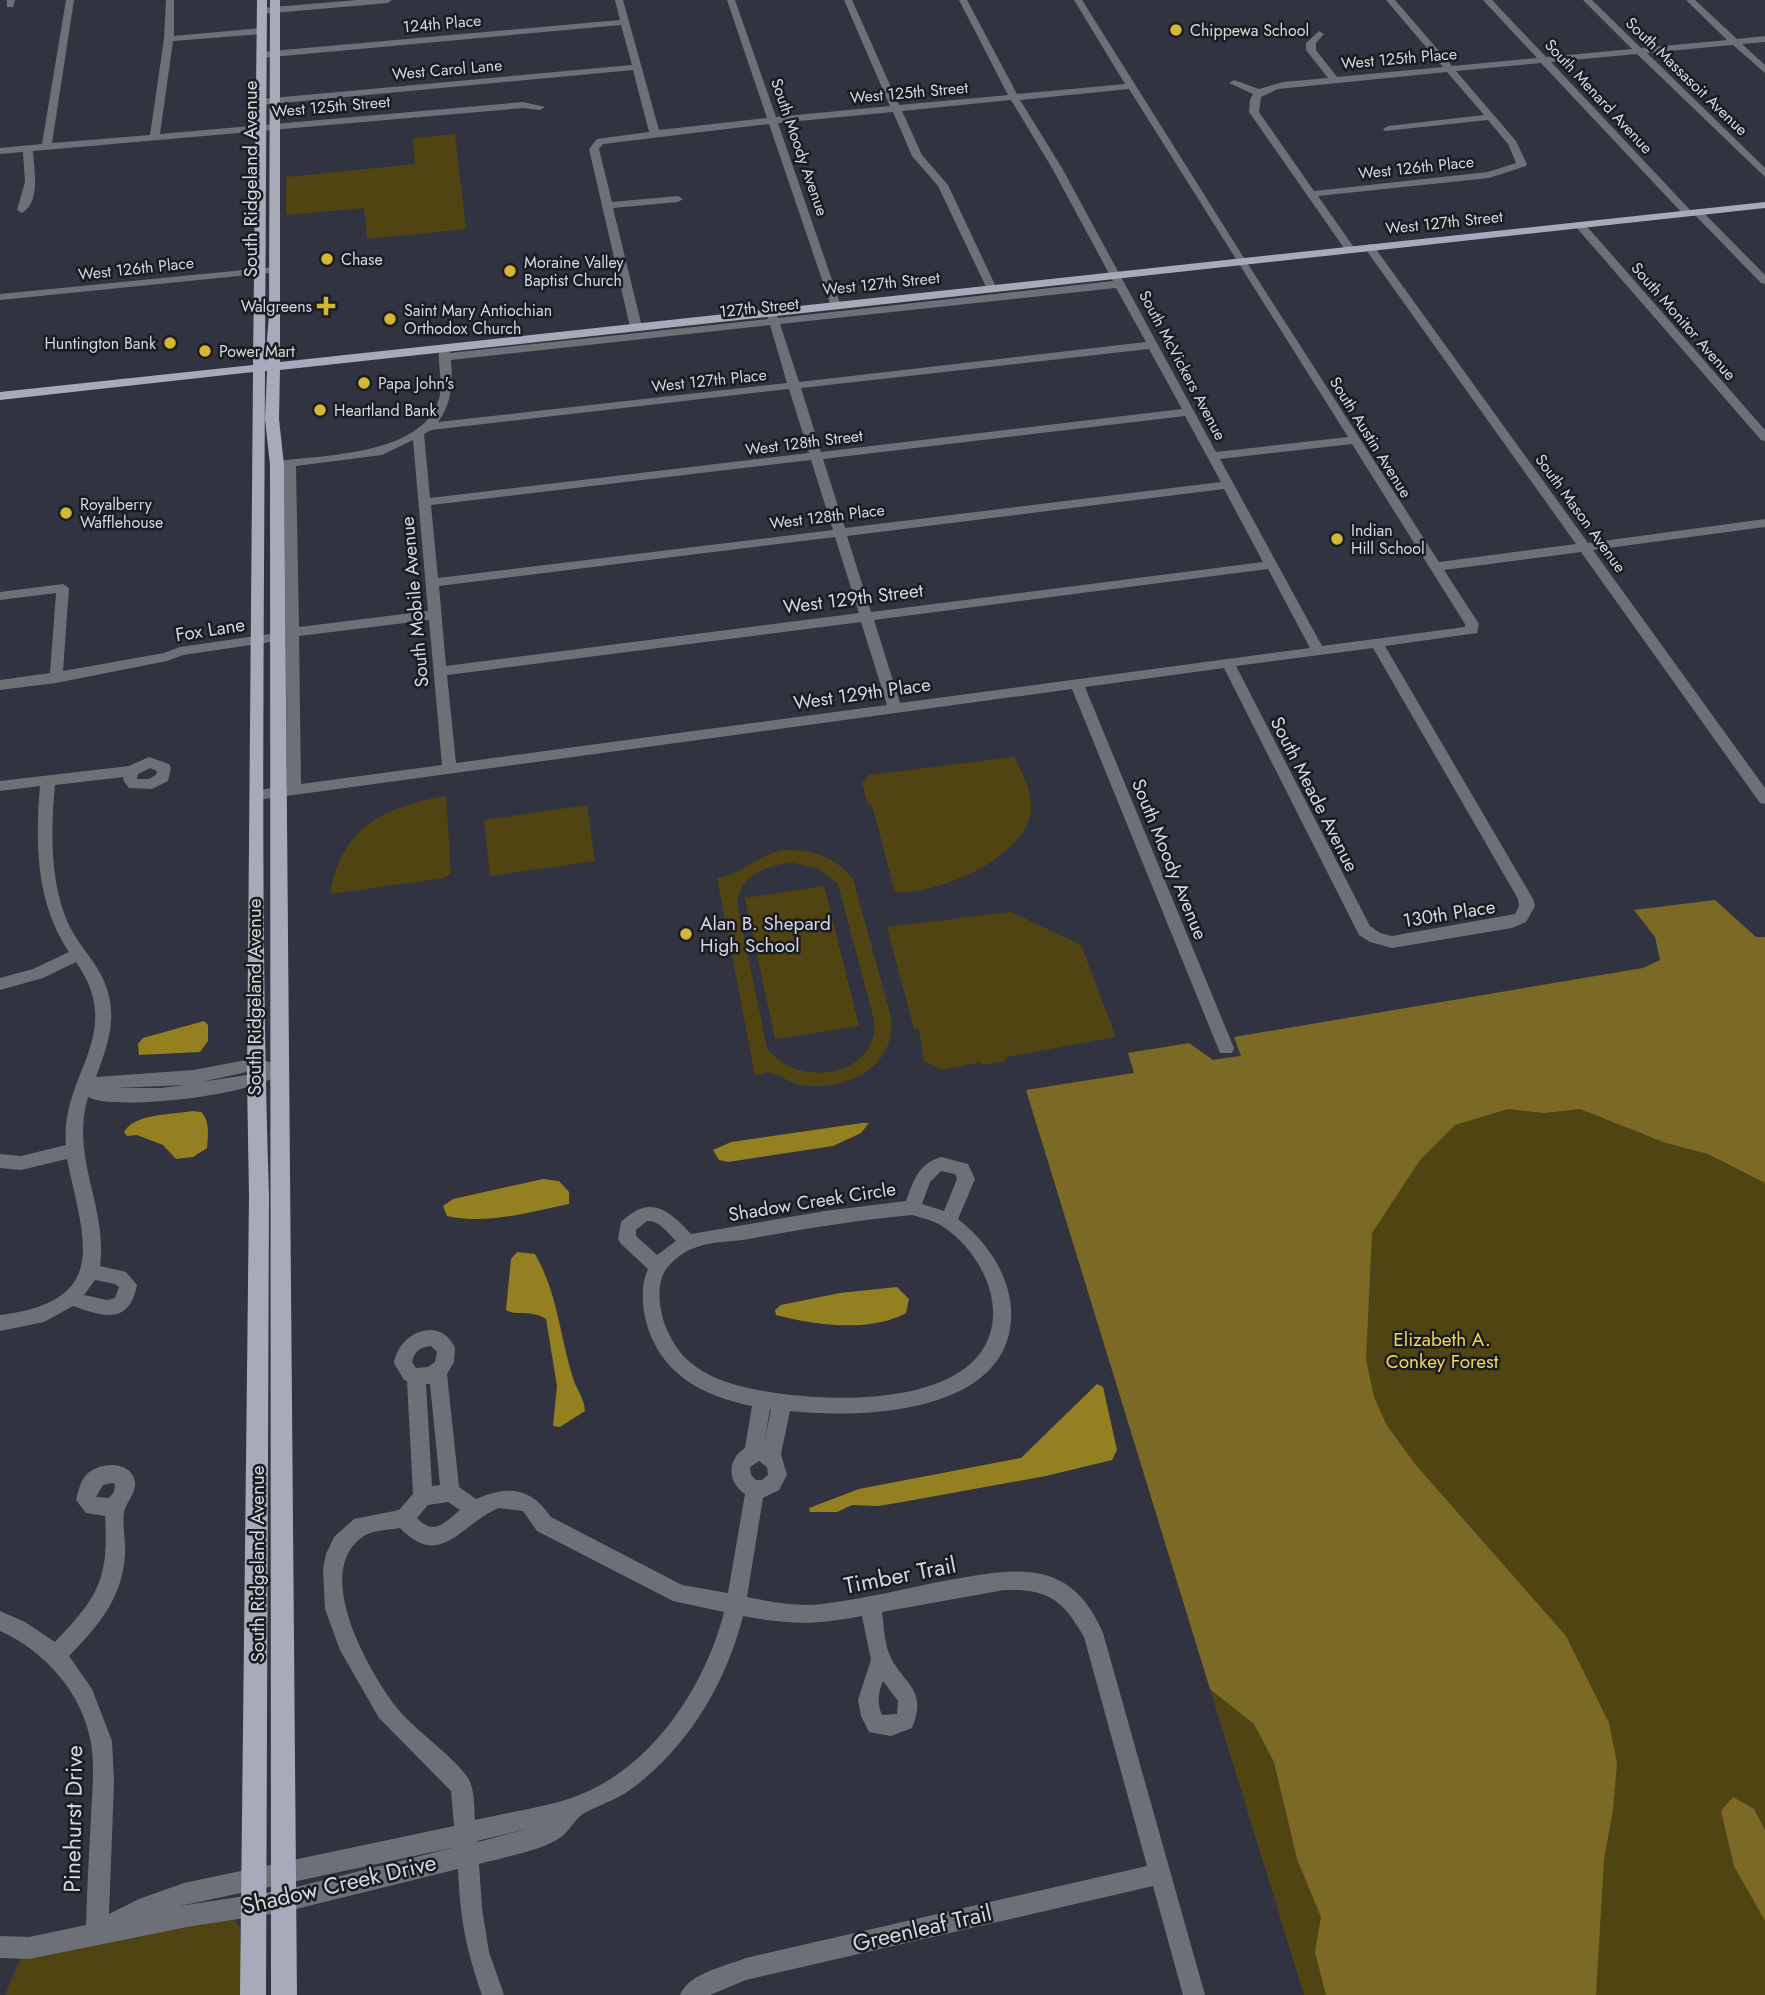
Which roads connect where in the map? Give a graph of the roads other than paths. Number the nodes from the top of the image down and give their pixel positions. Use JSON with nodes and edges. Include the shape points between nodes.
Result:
{"nodes":[{"id":1,"x":70,"y":0,"type":"edge"},
{"id":2,"x":170,"y":0,"type":"edge"},
{"id":3,"x":388,"y":0,"type":"edge"},
{"id":4,"x":620,"y":0,"type":"edge"},
{"id":5,"x":731,"y":0,"type":"edge"},
{"id":6,"x":848,"y":0,"type":"edge"},
{"id":7,"x":963,"y":0,"type":"edge"},
{"id":8,"x":1078,"y":0,"type":"edge"},
{"id":9,"x":1390,"y":0,"type":"edge"},
{"id":10,"x":1487,"y":0,"type":"edge"},
{"id":11,"x":1587,"y":0,"type":"edge"},
{"id":12,"x":1690,"y":0,"type":"edge"},
{"id":13,"x":262,"y":5,"type":"edge"},
{"id":14,"x":275,"y":5,"type":"edge"},
{"id":15,"x":625,"y":22,"type":"junction"},
{"id":16,"x":261,"y":32,"type":"junction"},
{"id":17,"x":1319,"y":34,"type":"dead end"},
{"id":18,"x":169,"y":39,"type":"junction"},
{"id":19,"x":1765,"y":39,"type":"edge"},
{"id":20,"x":1735,"y":42,"type":"junction"},
{"id":21,"x":1637,"y":50,"type":"junction"},
{"id":22,"x":274,"y":54,"type":"junction"},
{"id":23,"x":261,"y":55,"type":"junction"},
{"id":24,"x":1543,"y":60,"type":"junction"},
{"id":25,"x":637,"y":67,"type":"junction"},
{"id":26,"x":1450,"y":69,"type":"junction"},
{"id":27,"x":1765,"y":70,"type":"edge"},
{"id":28,"x":1334,"y":80,"type":"junction"},
{"id":29,"x":1234,"y":83,"type":"dead end"},
{"id":30,"x":1131,"y":86,"type":"junction"},
{"id":31,"x":1260,"y":93,"type":"junction"},
{"id":32,"x":1014,"y":98,"type":"junction"},
{"id":33,"x":274,"y":101,"type":"junction"},
{"id":34,"x":261,"y":102,"type":"junction"},
{"id":35,"x":540,"y":107,"type":"dead end"},
{"id":36,"x":895,"y":109,"type":"junction"},
{"id":37,"x":1491,"y":117,"type":"junction"},
{"id":38,"x":773,"y":120,"type":"junction"},
{"id":39,"x":275,"y":127,"type":"junction"},
{"id":40,"x":260,"y":128,"type":"junction"},
{"id":41,"x":1388,"y":129,"type":"dead end"},
{"id":42,"x":654,"y":135,"type":"junction"},
{"id":43,"x":155,"y":137,"type":"junction"},
{"id":44,"x":46,"y":148,"type":"junction"},
{"id":45,"x":28,"y":149,"type":"junction"},
{"id":46,"x":0,"y":151,"type":"edge"},
{"id":47,"x":1765,"y":174,"type":"edge"},
{"id":48,"x":1311,"y":194,"type":"junction"},
{"id":49,"x":678,"y":199,"type":"dead end"},
{"id":50,"x":1765,"y":205,"type":"edge"},
{"id":51,"x":607,"y":206,"type":"junction"},
{"id":52,"x":22,"y":210,"type":"dead end"},
{"id":53,"x":1693,"y":213,"type":"junction"},
{"id":54,"x":1580,"y":225,"type":"junction"},
{"id":55,"x":1368,"y":247,"type":"junction"},
{"id":56,"x":1350,"y":249,"type":"junction"},
{"id":57,"x":1241,"y":261,"type":"junction"},
{"id":58,"x":275,"y":270,"type":"junction"},
{"id":59,"x":259,"y":271,"type":"junction"},
{"id":60,"x":1117,"y":280,"type":"junction"},
{"id":61,"x":1765,"y":281,"type":"edge"},
{"id":62,"x":992,"y":289,"type":"junction"},
{"id":63,"x":0,"y":297,"type":"edge"},
{"id":64,"x":836,"y":306,"type":"junction"},
{"id":65,"x":772,"y":317,"type":"junction"},
{"id":66,"x":636,"y":327,"type":"junction"},
{"id":67,"x":1151,"y":345,"type":"junction"},
{"id":68,"x":444,"y":352,"type":"junction"},
{"id":69,"x":267,"y":367,"type":"junction"},
{"id":70,"x":794,"y":386,"type":"junction"},
{"id":71,"x":0,"y":396,"type":"edge"},
{"id":72,"x":1188,"y":412,"type":"junction"},
{"id":73,"x":423,"y":430,"type":"junction"},
{"id":74,"x":1765,"y":437,"type":"edge"},
{"id":75,"x":1354,"y":440,"type":"junction"},
{"id":76,"x":817,"y":456,"type":"junction"},
{"id":77,"x":1212,"y":456,"type":"junction"},
{"id":78,"x":283,"y":465,"type":"junction"},
{"id":79,"x":1227,"y":485,"type":"junction"},
{"id":80,"x":425,"y":502,"type":"junction"},
{"id":81,"x":1765,"y":523,"type":"edge"},
{"id":82,"x":840,"y":533,"type":"junction"},
{"id":83,"x":1585,"y":547,"type":"junction"},
{"id":84,"x":1271,"y":565,"type":"junction"},
{"id":85,"x":1435,"y":567,"type":"junction"},
{"id":86,"x":431,"y":583,"type":"junction"},
{"id":87,"x":0,"y":596,"type":"edge"},
{"id":88,"x":434,"y":615,"type":"junction"},
{"id":89,"x":866,"y":616,"type":"junction"},
{"id":90,"x":1472,"y":630,"type":"joint"},
{"id":91,"x":293,"y":632,"type":"junction"},
{"id":92,"x":277,"y":637,"type":"junction"},
{"id":93,"x":257,"y":639,"type":"junction"},
{"id":94,"x":1377,"y":644,"type":"junction"},
{"id":95,"x":1318,"y":651,"type":"junction"},
{"id":96,"x":1228,"y":663,"type":"junction"},
{"id":97,"x":440,"y":671,"type":"junction"},
{"id":98,"x":56,"y":678,"type":"junction"},
{"id":99,"x":1077,"y":684,"type":"junction"},
{"id":100,"x":0,"y":685,"type":"edge"},
{"id":101,"x":895,"y":708,"type":"junction"},
{"id":102,"x":449,"y":768,"type":"junction"},
{"id":103,"x":132,"y":771,"type":"dead end"},
{"id":104,"x":48,"y":780,"type":"junction"},
{"id":105,"x":0,"y":786,"type":"edge"},
{"id":106,"x":285,"y":791,"type":"junction"},
{"id":107,"x":257,"y":796,"type":"junction"},
{"id":108,"x":1765,"y":799,"type":"edge"},
{"id":109,"x":1374,"y":938,"type":"joint"},
{"id":110,"x":78,"y":954,"type":"junction"},
{"id":111,"x":0,"y":984,"type":"edge"},
{"id":112,"x":1226,"y":1048,"type":"dead end"},
{"id":113,"x":278,"y":1068,"type":"junction"},
{"id":114,"x":256,"y":1072,"type":"junction"},
{"id":115,"x":85,"y":1087,"type":"junction"},
{"id":116,"x":74,"y":1150,"type":"junction"},
{"id":117,"x":0,"y":1161,"type":"edge"},
{"id":118,"x":912,"y":1208,"type":"junction"},
{"id":119,"x":949,"y":1221,"type":"junction"},
{"id":120,"x":688,"y":1242,"type":"junction"},
{"id":121,"x":657,"y":1266,"type":"junction"},
{"id":122,"x":90,"y":1272,"type":"junction"},
{"id":123,"x":72,"y":1298,"type":"junction"},
{"id":124,"x":0,"y":1323,"type":"edge"},
{"id":125,"x":438,"y":1371,"type":"junction"},
{"id":126,"x":416,"y":1376,"type":"junction"},
{"id":127,"x":762,"y":1400,"type":"junction"},
{"id":128,"x":782,"y":1403,"type":"junction"},
{"id":129,"x":762,"y":1456,"type":"junction"},
{"id":130,"x":755,"y":1489,"type":"junction"},
{"id":131,"x":450,"y":1492,"type":"junction"},
{"id":132,"x":423,"y":1497,"type":"junction"},
{"id":133,"x":114,"y":1507,"type":"dead end"},
{"id":134,"x":474,"y":1509,"type":"junction"},
{"id":135,"x":404,"y":1518,"type":"junction"},
{"id":136,"x":734,"y":1605,"type":"junction"},
{"id":137,"x":871,"y":1606,"type":"junction"},
{"id":138,"x":0,"y":1620,"type":"edge"},
{"id":139,"x":57,"y":1655,"type":"junction"},
{"id":140,"x":881,"y":1660,"type":"dead end"},
{"id":141,"x":468,"y":1844,"type":"junction"},
{"id":142,"x":284,"y":1874,"type":"junction"},
{"id":143,"x":1159,"y":1874,"type":"junction"},
{"id":144,"x":253,"y":1879,"type":"junction"},
{"id":145,"x":284,"y":1901,"type":"junction"},
{"id":146,"x":253,"y":1906,"type":"junction"},
{"id":147,"x":97,"y":1935,"type":"junction"},
{"id":148,"x":0,"y":1947,"type":"edge"},
{"id":149,"x":253,"y":1995,"type":"edge"},
{"id":150,"x":284,"y":1995,"type":"edge"},
{"id":151,"x":493,"y":1995,"type":"edge"},
{"id":152,"x":691,"y":1995,"type":"edge"},
{"id":153,"x":1194,"y":1995,"type":"edge"}],
"edges":[{"from":1,"to":44,"type":"street"},
{"from":2,"to":18,"type":"street"},
{"from":3,"to":14,"type":"street"},
{"from":4,"to":15,"type":"street"},
{"from":5,"to":38,"type":"street","name":"South Moody Avenue"},
{"from":6,"to":36,"type":"street"},
{"from":7,"to":32,"type":"street","name":"South McVickers Avenue"},
{"from":8,"to":30,"type":"street","name":"South Austin Avenue"},
{"from":9,"to":26,"type":"street"},
{"from":10,"to":24,"type":"street","name":"South Menard Avenue"},
{"from":11,"to":21,"type":"street","name":"South Massasoit Avenue"},
{"from":12,"to":20,"type":"street"},
{"from":13,"to":14,"type":"street"},
{"from":13,"to":16,"type":"main road","name":"South Ridgeland Avenue"},
{"from":14,"to":22,"type":"main road","name":"South Ridgeland Avenue"},
{"from":15,"to":22,"type":"street","name":"124th Place"},
{"from":15,"to":25,"type":"street"},
{"from":16,"to":18,"type":"street"},
{"from":16,"to":23,"type":"main road","name":"South Ridgeland Avenue"},
{"from":17,"to":28,"type":"street","via":[[1311,50]]},
{"from":18,"to":43,"type":"street"},
{"from":19,"to":20,"type":"street","name":"West 125th Place"},
{"from":20,"to":21,"type":"street","name":"West 125th Place"},
{"from":20,"to":27,"type":"street"},
{"from":21,"to":24,"type":"street","name":"West 125th Place"},
{"from":21,"to":47,"type":"street","name":"South Massasoit Avenue"},
{"from":22,"to":23,"type":"street","name":"124th Place"},
{"from":22,"to":33,"type":"main road","name":"South Ridgeland Avenue"},
{"from":23,"to":34,"type":"main road","name":"South Ridgeland Avenue"},
{"from":24,"to":26,"type":"street","name":"West 125th Place"},
{"from":24,"to":53,"type":"street","name":"South Menard Avenue"},
{"from":25,"to":33,"type":"street","name":"West Carol Lane"},
{"from":25,"to":42,"type":"street"},
{"from":26,"to":28,"type":"street","name":"West 125th Place"},
{"from":26,"to":37,"type":"street"},
{"from":28,"to":31,"type":"street","name":"West 125th Place","via":[[1283,85]]},
{"from":29,"to":31,"type":"street"},
{"from":30,"to":32,"type":"street","name":"West 125th Street"},
{"from":30,"to":57,"type":"street","name":"South Austin Avenue"},
{"from":31,"to":48,"type":"street","via":[[1252,102],[1254,112]]},
{"from":32,"to":36,"type":"street","name":"West 125th Street"},
{"from":32,"to":60,"type":"street","name":"South McVickers Avenue"},
{"from":33,"to":34,"type":"street","name":"West Carol Lane"},
{"from":33,"to":39,"type":"main road","name":"South Ridgeland Avenue"},
{"from":34,"to":40,"type":"main road","name":"South Ridgeland Avenue"},
{"from":35,"to":39,"type":"street","name":"West 125th Street"},
{"from":36,"to":38,"type":"street","name":"West 125th Street"},
{"from":36,"to":62,"type":"street","via":[[917,156],[943,185]]},
{"from":37,"to":41,"type":"street"},
{"from":37,"to":48,"type":"street","name":"West 126th Place","via":[[1517,148],[1522,164],[1489,175]]},
{"from":38,"to":42,"type":"street","name":"West 125th Street"},
{"from":38,"to":64,"type":"street","name":"South Moody Avenue"},
{"from":39,"to":40,"type":"street","name":"West 125th Street"},
{"from":39,"to":58,"type":"main road","name":"South Ridgeland Avenue"},
{"from":40,"to":43,"type":"street","name":"West 125th Street"},
{"from":40,"to":59,"type":"main road","name":"South Ridgeland Avenue"},
{"from":42,"to":51,"type":"street","name":"West 125th Street","via":[[596,143]]},
{"from":43,"to":44,"type":"street","name":"West 125th Street"},
{"from":44,"to":45,"type":"street","name":"West 125th Street"},
{"from":45,"to":46,"type":"street","name":"West 125th Street"},
{"from":45,"to":52,"type":"street","via":[[31,169]]},
{"from":48,"to":56,"type":"street"},
{"from":49,"to":51,"type":"street"},
{"from":50,"to":53,"type":"main road","name":"West 127th Street"},
{"from":51,"to":66,"type":"street"},
{"from":53,"to":54,"type":"main road","name":"West 127th Street"},
{"from":53,"to":61,"type":"street","name":"South Menard Avenue"},
{"from":54,"to":55,"type":"main road","name":"West 127th Street"},
{"from":54,"to":74,"type":"street","name":"South Monitor Avenue"},
{"from":55,"to":56,"type":"main road","name":"West 127th Street"},
{"from":55,"to":83,"type":"street","name":"South Mason Avenue"},
{"from":56,"to":57,"type":"main road","name":"West 127th Street"},
{"from":57,"to":60,"type":"main road","name":"West 127th Street"},
{"from":57,"to":75,"type":"street","name":"South Austin Avenue"},
{"from":58,"to":59,"type":"street","name":"West 126th Place"},
{"from":58,"to":69,"type":"main road","name":"South Ridgeland Avenue"},
{"from":59,"to":63,"type":"street","name":"West 126th Place"},
{"from":59,"to":69,"type":"main road","name":"South Ridgeland Avenue"},
{"from":60,"to":62,"type":"main road","name":"West 127th Street"},
{"from":60,"to":65,"type":"street","name":"127th Street"},
{"from":60,"to":67,"type":"street","name":"South McVickers Avenue"},
{"from":62,"to":64,"type":"main road","name":"West 127th Street"},
{"from":64,"to":65,"type":"main road","name":"West 127th Street"},
{"from":65,"to":66,"type":"main road","name":"West 127th Street"},
{"from":65,"to":68,"type":"street","name":"127th Street"},
{"from":65,"to":70,"type":"street"},
{"from":66,"to":68,"type":"main road","name":"West 127th Street"},
{"from":67,"to":70,"type":"street","name":"West 127th Place"},
{"from":67,"to":72,"type":"street","name":"South McVickers Avenue"},
{"from":68,"to":69,"type":"main road","name":"West 127th Street"},
{"from":68,"to":73,"type":"street","via":[[445,402]]},
{"from":69,"to":71,"type":"main road","name":"West 127th Street"},
{"from":69,"to":78,"type":"main road","name":"South Ridgeland Avenue"},
{"from":69,"to":93,"type":"main road","name":"South Ridgeland Avenue"},
{"from":70,"to":73,"type":"street","name":"West 127th Place"},
{"from":70,"to":76,"type":"street"},
{"from":72,"to":76,"type":"street","name":"West 128th Street"},
{"from":72,"to":77,"type":"street","name":"South McVickers Avenue"},
{"from":73,"to":78,"type":"street","name":"West 127th Place","via":[[382,451]]},
{"from":73,"to":80,"type":"street","name":"South Mobile Avenue"},
{"from":75,"to":77,"type":"street"},
{"from":75,"to":85,"type":"street","name":"South Austin Avenue"},
{"from":76,"to":80,"type":"street","name":"West 128th Street"},
{"from":76,"to":82,"type":"street"},
{"from":77,"to":79,"type":"street","name":"South McVickers Avenue"},
{"from":78,"to":91,"type":"street"},
{"from":78,"to":92,"type":"main road","name":"South Ridgeland Avenue"},
{"from":79,"to":82,"type":"street","name":"West 128th Place"},
{"from":79,"to":84,"type":"street","name":"South McVickers Avenue"},
{"from":80,"to":86,"type":"street","name":"South Mobile Avenue"},
{"from":81,"to":83,"type":"street"},
{"from":82,"to":86,"type":"street","name":"West 128th Place"},
{"from":82,"to":89,"type":"street"},
{"from":83,"to":85,"type":"street"},
{"from":83,"to":108,"type":"street","name":"South Mason Avenue"},
{"from":84,"to":89,"type":"street","name":"West 129th Street"},
{"from":84,"to":95,"type":"street","name":"South McVickers Avenue"},
{"from":85,"to":90,"type":"street","name":"South Austin Avenue"},
{"from":86,"to":88,"type":"street","name":"South Mobile Avenue"},
{"from":87,"to":98,"type":"street","via":[[63,588]]},
{"from":88,"to":91,"type":"street"},
{"from":88,"to":97,"type":"street","name":"South Mobile Avenue"},
{"from":89,"to":97,"type":"street","name":"West 129th Street"},
{"from":89,"to":101,"type":"street"},
{"from":90,"to":94,"type":"street","name":"West 129th Place"},
{"from":91,"to":106,"type":"street"},
{"from":92,"to":93,"type":"street","name":"Fox Lane"},
{"from":92,"to":106,"type":"main road","name":"South Ridgeland Avenue"},
{"from":93,"to":98,"type":"street","name":"Fox Lane","via":[[246,649],[167,657]]},
{"from":93,"to":107,"type":"main road","name":"South Ridgeland Avenue"},
{"from":94,"to":95,"type":"street","name":"West 129th Place"},
{"from":94,"to":109,"type":"street","name":"130th Place","via":[[1525,899],[1525,912],[1512,922],[1392,942]]},
{"from":95,"to":96,"type":"street","name":"West 129th Place"},
{"from":96,"to":99,"type":"street","name":"West 129th Place"},
{"from":96,"to":109,"type":"street","name":"South Meade Avenue","via":[[1361,927]]},
{"from":97,"to":102,"type":"street","name":"South Mobile Avenue"},
{"from":98,"to":100,"type":"street","name":"Fox Lane"},
{"from":99,"to":101,"type":"street","name":"West 129th Place"},
{"from":99,"to":112,"type":"street","name":"South Moody Avenue"},
{"from":101,"to":102,"type":"street","name":"West 129th Place"},
{"from":102,"to":106,"type":"street","name":"West 129th Place"},
{"from":103,"to":104,"type":"street"},
{"from":104,"to":105,"type":"street"},
{"from":104,"to":110,"type":"street","via":[[44,832],[54,901]]},
{"from":106,"to":107,"type":"street","name":"West 129th Place"},
{"from":106,"to":113,"type":"main road","name":"South Ridgeland Avenue"},
{"from":107,"to":114,"type":"main road","name":"South Ridgeland Avenue"},
{"from":110,"to":111,"type":"street","via":[[37,974]]},
{"from":110,"to":115,"type":"street","via":[[100,990],[104,1012],[103,1034]]},
{"from":113,"to":114,"type":"street"},
{"from":113,"to":142,"type":"main road","name":"South Ridgeland Avenue"},
{"from":114,"to":115,"type":"street","via":[[161,1095],[99,1095]]},
{"from":114,"to":144,"type":"main road","name":"South Ridgeland Avenue"},
{"from":115,"to":116,"type":"street","via":[[74,1122]]},
{"from":116,"to":117,"type":"street","via":[[21,1163]]},
{"from":116,"to":122,"type":"street","via":[[94,1247]]},
{"from":118,"to":119,"type":"street","name":"Shadow Creek Circle"},
{"from":118,"to":119,"type":"street","via":[[927,1170],[950,1163],[962,1169],[966,1179]]},
{"from":118,"to":120,"type":"street","name":"Shadow Creek Circle"},
{"from":119,"to":128,"type":"street","name":"Shadow Creek Circle","via":[[981,1250],[1002,1298],[1002,1328],[990,1356],[970,1376],[944,1390],[872,1404]]},
{"from":120,"to":121,"type":"street","name":"Shadow Creek Circle"},
{"from":120,"to":121,"type":"street","via":[[661,1214],[635,1217],[626,1227],[627,1239]]},
{"from":121,"to":127,"type":"street","name":"Shadow Creek Circle","via":[[650,1297],[655,1327],[668,1354],[705,1385]]},
{"from":122,"to":123,"type":"street"},
{"from":122,"to":123,"type":"street","via":[[120,1277],[128,1285],[127,1296],[103,1310]]},
{"from":123,"to":124,"type":"street","via":[[42,1315]]},
{"from":125,"to":126,"type":"street"},
{"from":125,"to":126,"type":"street","via":[[446,1360],[446,1348],[437,1340],[424,1339],[411,1345],[404,1357],[406,1369]]},
{"from":125,"to":131,"type":"street"},
{"from":126,"to":132,"type":"street"},
{"from":127,"to":128,"type":"street","name":"Shadow Creek Circle"},
{"from":127,"to":129,"type":"street"},
{"from":128,"to":129,"type":"street"},
{"from":129,"to":130,"type":"street","via":[[743,1462],[740,1473],[744,1484]]},
{"from":129,"to":130,"type":"street","via":[[778,1467],[776,1478],[768,1487]]},
{"from":130,"to":136,"type":"street","name":"Shadow Creek Drive"},
{"from":131,"to":132,"type":"street"},
{"from":131,"to":134,"type":"street"},
{"from":132,"to":135,"type":"street"},
{"from":133,"to":139,"type":"street","via":[[115,1554],[106,1594]]},
{"from":134,"to":135,"type":"street","name":"Timber Trail","via":[[447,1534],[429,1536],[413,1531]]},
{"from":134,"to":136,"type":"street","name":"Timber Trail","via":[[490,1500],[508,1498],[529,1504],[544,1524],[604,1557],[680,1594]]},
{"from":135,"to":141,"type":"street","via":[[360,1526],[341,1544],[333,1569],[335,1609],[347,1643],[386,1711],[461,1786]]},
{"from":136,"to":137,"type":"street","name":"Timber Trail","via":[[797,1614]]},
{"from":136,"to":141,"type":"street","name":"Shadow Creek Drive","via":[[724,1649],[702,1694],[672,1735],[628,1776],[571,1811],[553,1830],[519,1843]]},
{"from":137,"to":140,"type":"street"},
{"from":137,"to":143,"type":"street","name":"Timber Trail","via":[[1004,1580],[1026,1579],[1060,1588],[1079,1606],[1093,1633]]},
{"from":138,"to":139,"type":"street","name":"Pinehurst Drive","via":[[20,1628]]},
{"from":139,"to":147,"type":"street","name":"Pinehurst Drive","via":[[82,1691],[100,1733],[103,1779]]},
{"from":141,"to":142,"type":"street","name":"Shadow Creek Drive"},
{"from":141,"to":145,"type":"street","name":"Shadow Creek Drive"},
{"from":141,"to":151,"type":"street","via":[[478,1952]]},
{"from":142,"to":144,"type":"street","name":"Shadow Creek Drive"},
{"from":142,"to":145,"type":"main road","name":"South Ridgeland Avenue"},
{"from":143,"to":152,"type":"street","name":"Greenleaf Trail","via":[[746,1969]]},
{"from":143,"to":153,"type":"street","name":"Timber Trail"},
{"from":144,"to":146,"type":"main road","name":"South Ridgeland Avenue"},
{"from":144,"to":147,"type":"street","name":"Shadow Creek Drive","via":[[152,1904],[119,1918]]},
{"from":145,"to":146,"type":"street","name":"Shadow Creek Drive"},
{"from":145,"to":150,"type":"main road","name":"South Ridgeland Avenue"},
{"from":146,"to":147,"type":"street","name":"Shadow Creek Drive"},
{"from":146,"to":149,"type":"main road","name":"South Ridgeland Avenue"},
{"from":147,"to":148,"type":"street","name":"Shadow Creek Drive","via":[[29,1948]]}]}
